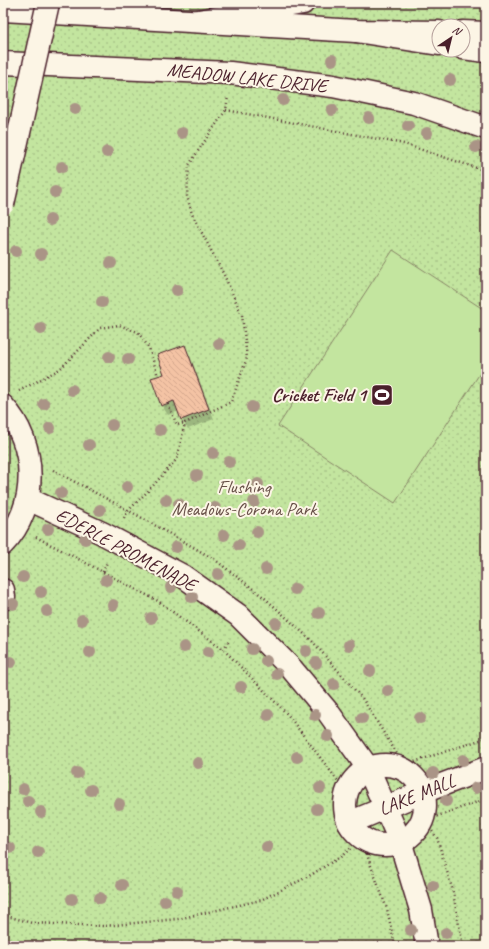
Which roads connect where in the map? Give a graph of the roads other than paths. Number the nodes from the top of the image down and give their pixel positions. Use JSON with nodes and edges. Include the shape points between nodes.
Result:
{"nodes":[{"id":1,"x":48,"y":3,"type":"edge"},
{"id":2,"x":303,"y":3,"type":"edge"},
{"id":3,"x":3,"y":10,"type":"edge"},
{"id":4,"x":198,"y":21,"type":"junction"},
{"id":5,"x":356,"y":31,"type":"junction"},
{"id":6,"x":431,"y":32,"type":"edge"},
{"id":7,"x":471,"y":32,"type":"edge"},
{"id":8,"x":486,"y":33,"type":"edge"},
{"id":9,"x":431,"y":43,"type":"edge"},
{"id":10,"x":471,"y":49,"type":"edge"},
{"id":11,"x":486,"y":51,"type":"edge"},
{"id":12,"x":3,"y":62,"type":"edge"},
{"id":13,"x":486,"y":128,"type":"edge"},
{"id":14,"x":3,"y":204,"type":"edge"},
{"id":15,"x":10,"y":399,"type":"edge"},
{"id":16,"x":28,"y":499,"type":"junction"},
{"id":17,"x":9,"y":536,"type":"edge"},
{"id":18,"x":3,"y":590,"type":"edge"},
{"id":19,"x":3,"y":599,"type":"edge"},
{"id":20,"x":368,"y":768,"type":"junction"},
{"id":21,"x":486,"y":768,"type":"edge"},
{"id":22,"x":423,"y":792,"type":"junction"},
{"id":23,"x":386,"y":808,"type":"junction"},
{"id":24,"x":360,"y":834,"type":"junction"},
{"id":25,"x":400,"y":841,"type":"junction"},
{"id":26,"x":427,"y":946,"type":"edge"}],
"edges":[{"from":1,"to":14,"type":"main road","bridge":true},
{"from":2,"to":4,"type":"main road"},
{"from":3,"to":4,"type":"main road"},
{"from":4,"to":5,"type":"main road"},
{"from":5,"to":6,"type":"main road"},
{"from":5,"to":9,"type":"main road"},
{"from":7,"to":8,"type":"main road"},
{"from":10,"to":11,"type":"main road"},
{"from":12,"to":13,"type":"main road","name":"MEADOW LAKE DRIVE","via":[[230,73],[333,86],[414,103]]},
{"from":15,"to":16,"type":"main road","via":[[11,415],[25,441],[30,470]]},
{"from":16,"to":17,"type":"main road","via":[[20,521]]},
{"from":16,"to":20,"type":"main road","name":"EDERLE PROMENADE","via":[[102,533],[183,576],[238,615],[291,668],[328,712]]},
{"from":18,"to":19,"type":"main road"},
{"from":20,"to":22,"type":"main road","via":[[381,765],[407,771],[417,780]]},
{"from":20,"to":23,"type":"main road","name":"EDERLE PROMENADE"},
{"from":20,"to":24,"type":"main road","via":[[349,786],[345,799],[345,812]]},
{"from":21,"to":22,"type":"main road","name":"LAKE MALL"},
{"from":22,"to":23,"type":"main road","name":"LAKE MALL"},
{"from":22,"to":25,"type":"main road","via":[[423,818],[417,829]]},
{"from":23,"to":24,"type":"main road","name":"LAKE MALL"},
{"from":23,"to":25,"type":"main road","name":"EDERLE PROMENADE"},
{"from":24,"to":25,"type":"main road","via":[[382,845]]},
{"from":25,"to":26,"type":"main road","name":"EDERLE PROMENADE","via":[[421,910]]}]}
